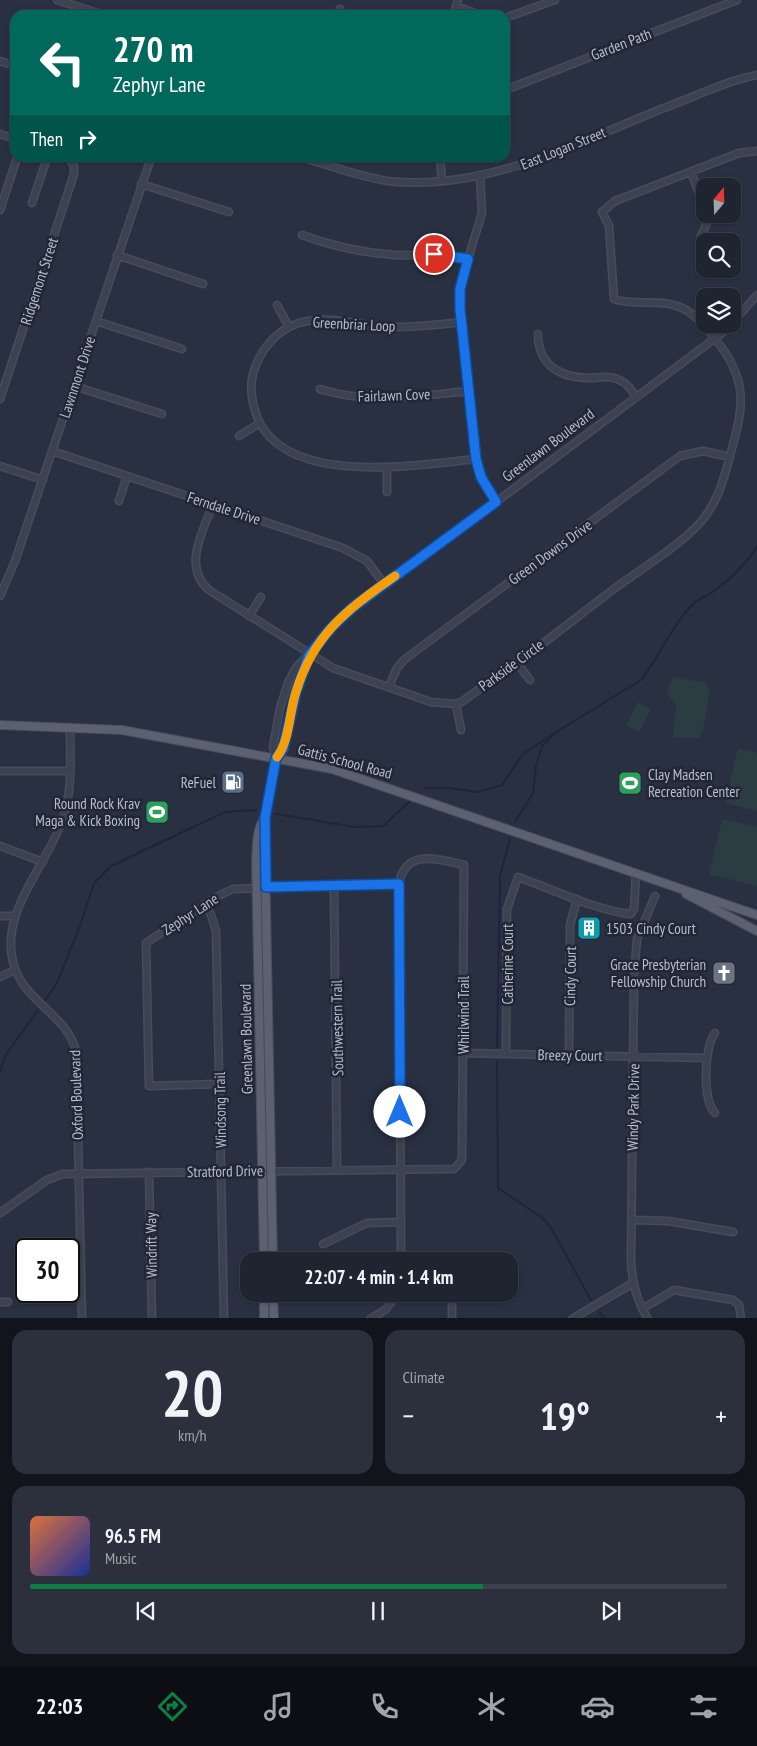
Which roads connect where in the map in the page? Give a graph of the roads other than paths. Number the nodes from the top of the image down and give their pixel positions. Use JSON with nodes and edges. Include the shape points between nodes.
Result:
{"nodes":[{"id":1,"x":57,"y":0,"type":"edge"},
{"id":2,"x":555,"y":0,"type":"edge"},
{"id":3,"x":738,"y":0,"type":"edge"},
{"id":4,"x":457,"y":3,"type":"edge"},
{"id":5,"x":88,"y":10,"type":"edge"},
{"id":6,"x":470,"y":10,"type":"edge"},
{"id":7,"x":510,"y":16,"type":"edge"},
{"id":8,"x":757,"y":75,"type":"edge"},
{"id":9,"x":510,"y":88,"type":"edge"},
{"id":10,"x":757,"y":151,"type":"edge"},
{"id":11,"x":16,"y":162,"type":"edge"},
{"id":12,"x":46,"y":162,"type":"edge"},
{"id":13,"x":71,"y":162,"type":"edge"},
{"id":14,"x":149,"y":162,"type":"edge"},
{"id":15,"x":317,"y":162,"type":"edge"},
{"id":16,"x":440,"y":162,"type":"edge"},
{"id":17,"x":691,"y":172,"type":"junction"},
{"id":18,"x":480,"y":176,"type":"junction"},
{"id":19,"x":442,"y":180,"type":"junction"},
{"id":20,"x":141,"y":184,"type":"junction"},
{"id":21,"x":696,"y":185,"type":"edge"},
{"id":22,"x":32,"y":203,"type":"dead end"},
{"id":23,"x":0,"y":210,"type":"edge"},
{"id":24,"x":229,"y":212,"type":"dead end"},
{"id":25,"x":302,"y":236,"type":"dead end"},
{"id":26,"x":117,"y":256,"type":"junction"},
{"id":27,"x":468,"y":259,"type":"junction"},
{"id":28,"x":204,"y":284,"type":"dead end"},
{"id":29,"x":757,"y":295,"type":"edge"},
{"id":30,"x":277,"y":306,"type":"dead end"},
{"id":31,"x":96,"y":321,"type":"junction"},
{"id":32,"x":462,"y":322,"type":"junction"},
{"id":33,"x":289,"y":327,"type":"junction"},
{"id":34,"x":538,"y":334,"type":"dead end"},
{"id":35,"x":714,"y":339,"type":"junction"},
{"id":36,"x":182,"y":349,"type":"dead end"},
{"id":37,"x":74,"y":386,"type":"junction"},
{"id":38,"x":320,"y":389,"type":"dead end"},
{"id":39,"x":469,"y":391,"type":"junction"},
{"id":40,"x":636,"y":397,"type":"junction"},
{"id":41,"x":0,"y":399,"type":"edge"},
{"id":42,"x":162,"y":414,"type":"dead end"},
{"id":43,"x":260,"y":423,"type":"junction"},
{"id":44,"x":239,"y":436,"type":"dead end"},
{"id":45,"x":52,"y":451,"type":"junction"},
{"id":46,"x":730,"y":457,"type":"junction"},
{"id":47,"x":476,"y":459,"type":"junction"},
{"id":48,"x":0,"y":466,"type":"edge"},
{"id":49,"x":387,"y":468,"type":"junction"},
{"id":50,"x":127,"y":476,"type":"junction"},
{"id":51,"x":43,"y":480,"type":"junction"},
{"id":52,"x":387,"y":492,"type":"dead end"},
{"id":53,"x":119,"y":501,"type":"dead end"},
{"id":54,"x":496,"y":502,"type":"junction"},
{"id":55,"x":213,"y":504,"type":"junction"},
{"id":56,"x":384,"y":584,"type":"junction"},
{"id":57,"x":0,"y":596,"type":"edge"},
{"id":58,"x":261,"y":597,"type":"dead end"},
{"id":59,"x":249,"y":616,"type":"junction"},
{"id":60,"x":309,"y":655,"type":"junction"},
{"id":61,"x":517,"y":663,"type":"junction"},
{"id":62,"x":530,"y":680,"type":"dead end"},
{"id":63,"x":389,"y":687,"type":"junction"},
{"id":64,"x":456,"y":704,"type":"junction"},
{"id":65,"x":0,"y":726,"type":"edge"},
{"id":66,"x":70,"y":727,"type":"junction"},
{"id":67,"x":462,"y":730,"type":"dead end"},
{"id":68,"x":276,"y":758,"type":"junction"},
{"id":69,"x":0,"y":771,"type":"edge"},
{"id":70,"x":70,"y":771,"type":"junction"},
{"id":71,"x":265,"y":818,"type":"junction"},
{"id":72,"x":0,"y":846,"type":"edge"},
{"id":73,"x":43,"y":862,"type":"junction"},
{"id":74,"x":636,"y":873,"type":"junction"},
{"id":75,"x":399,"y":884,"type":"junction"},
{"id":76,"x":669,"y":885,"type":"junction"},
{"id":77,"x":256,"y":887,"type":"junction"},
{"id":78,"x":266,"y":887,"type":"junction"},
{"id":79,"x":334,"y":887,"type":"junction"},
{"id":80,"x":655,"y":896,"type":"dead end"},
{"id":81,"x":577,"y":899,"type":"junction"},
{"id":82,"x":204,"y":904,"type":"junction"},
{"id":83,"x":757,"y":915,"type":"edge"},
{"id":84,"x":0,"y":916,"type":"edge"},
{"id":85,"x":15,"y":916,"type":"junction"},
{"id":86,"x":757,"y":931,"type":"edge"},
{"id":87,"x":15,"y":970,"type":"junction"},
{"id":88,"x":0,"y":977,"type":"edge"},
{"id":89,"x":715,"y":1034,"type":"dead end"},
{"id":90,"x":463,"y":1053,"type":"junction"},
{"id":91,"x":506,"y":1053,"type":"junction"},
{"id":92,"x":569,"y":1055,"type":"junction"},
{"id":93,"x":634,"y":1056,"type":"junction"},
{"id":94,"x":706,"y":1058,"type":"junction"},
{"id":95,"x":219,"y":1084,"type":"junction"},
{"id":96,"x":715,"y":1113,"type":"dead end"},
{"id":97,"x":460,"y":1164,"type":"joint"},
{"id":98,"x":267,"y":1170,"type":"junction"},
{"id":99,"x":337,"y":1170,"type":"junction"},
{"id":100,"x":400,"y":1170,"type":"junction"},
{"id":101,"x":149,"y":1172,"type":"junction"},
{"id":102,"x":221,"y":1172,"type":"junction"},
{"id":103,"x":79,"y":1173,"type":"junction"},
{"id":104,"x":0,"y":1213,"type":"edge"},
{"id":105,"x":632,"y":1220,"type":"junction"},
{"id":106,"x":401,"y":1222,"type":"junction"},
{"id":107,"x":733,"y":1232,"type":"dead end"},
{"id":108,"x":323,"y":1244,"type":"dead end"},
{"id":109,"x":264,"y":1252,"type":"edge"},
{"id":110,"x":272,"y":1252,"type":"edge"},
{"id":111,"x":401,"y":1252,"type":"edge"},
{"id":112,"x":632,"y":1283,"type":"junction"},
{"id":113,"x":0,"y":1302,"type":"edge"},
{"id":114,"x":8,"y":1302,"type":"dead end"},
{"id":115,"x":264,"y":1302,"type":"edge"},
{"id":116,"x":273,"y":1302,"type":"edge"},
{"id":117,"x":392,"y":1302,"type":"edge"},
{"id":118,"x":452,"y":1302,"type":"edge"},
{"id":119,"x":642,"y":1309,"type":"junction"},
{"id":120,"x":82,"y":1318,"type":"edge"},
{"id":121,"x":152,"y":1318,"type":"edge"},
{"id":122,"x":224,"y":1318,"type":"edge"},
{"id":123,"x":264,"y":1318,"type":"edge"},
{"id":124,"x":274,"y":1318,"type":"edge"},
{"id":125,"x":370,"y":1318,"type":"edge"},
{"id":126,"x":452,"y":1318,"type":"edge"},
{"id":127,"x":572,"y":1318,"type":"edge"},
{"id":128,"x":648,"y":1318,"type":"edge"},
{"id":129,"x":740,"y":1318,"type":"edge"}],
"edges":[{"from":1,"to":5,"type":"street"},
{"from":2,"to":7,"type":"street"},
{"from":3,"to":9,"type":"street","name":"Garden Path"},
{"from":4,"to":6,"type":"street"},
{"from":8,"to":18,"type":"street","name":"East Logan Street","via":[[513,168]]},
{"from":10,"to":17,"type":"street","via":[[739,153]]},
{"from":11,"to":23,"type":"street"},
{"from":12,"to":22,"type":"street"},
{"from":13,"to":41,"type":"street","name":"Ridgemont Street","via":[[74,174]]},
{"from":14,"to":20,"type":"street","name":"Lawnmont Drive"},
{"from":15,"to":19,"type":"street","name":"East Logan Street","via":[[386,180]]},
{"from":16,"to":19,"type":"street"},
{"from":17,"to":21,"type":"street"},
{"from":17,"to":35,"type":"street","name":"Parkside Circle","via":[[615,201],[602,212],[609,226],[614,299],[626,303],[674,304],[696,316]]},
{"from":18,"to":19,"type":"street","name":"East Logan Street"},
{"from":18,"to":27,"type":"street","via":[[482,213]]},
{"from":20,"to":24,"type":"street"},
{"from":20,"to":26,"type":"street","name":"Lawnmont Drive"},
{"from":25,"to":27,"type":"street","via":[[371,253]]},
{"from":26,"to":28,"type":"street"},
{"from":26,"to":31,"type":"street","name":"Lawnmont Drive"},
{"from":27,"to":32,"type":"street","via":[[460,289]]},
{"from":29,"to":35,"type":"street","name":"Greenlawn Boulevard","via":[[736,321]]},
{"from":30,"to":33,"type":"street"},
{"from":31,"to":36,"type":"street"},
{"from":31,"to":37,"type":"street","name":"Lawnmont Drive"},
{"from":32,"to":33,"type":"street","name":"Greenbriar Loop","via":[[389,326],[318,319]]},
{"from":32,"to":39,"type":"street"},
{"from":33,"to":43,"type":"street","name":"Greenbriar Loop","via":[[265,348],[253,375],[251,394]]},
{"from":34,"to":40,"type":"street","via":[[539,349],[547,365],[580,378],[615,378],[628,385]]},
{"from":35,"to":40,"type":"street","name":"Greenlawn Boulevard"},
{"from":35,"to":46,"type":"street","name":"Parkside Circle","via":[[734,365],[741,389],[740,419]]},
{"from":37,"to":42,"type":"street"},
{"from":37,"to":45,"type":"street","name":"Lawnmont Drive"},
{"from":38,"to":39,"type":"street","name":"Fairlawn Cove","via":[[378,399]]},
{"from":39,"to":47,"type":"street"},
{"from":40,"to":54,"type":"street","name":"Greenlawn Boulevard"},
{"from":43,"to":44,"type":"street"},
{"from":43,"to":49,"type":"street","name":"Greenbriar Loop","via":[[274,442],[299,455],[326,462]]},
{"from":45,"to":50,"type":"street","name":"Ferndale Drive"},
{"from":45,"to":51,"type":"street","name":"Lawnmont Drive"},
{"from":46,"to":61,"type":"street","name":"Parkside Circle","via":[[715,502],[699,524]]},
{"from":46,"to":63,"type":"street","name":"Green Downs Drive","via":[[703,450],[680,456],[405,659]]},
{"from":47,"to":49,"type":"street","name":"Greenbriar Loop"},
{"from":47,"to":54,"type":"street","via":[[481,477]]},
{"from":48,"to":51,"type":"street"},
{"from":49,"to":52,"type":"street"},
{"from":50,"to":53,"type":"street"},
{"from":50,"to":55,"type":"street","name":"Ferndale Drive"},
{"from":51,"to":57,"type":"street","name":"Lawnmont Drive"},
{"from":54,"to":56,"type":"street","name":"Greenlawn Boulevard"},
{"from":55,"to":56,"type":"street","name":"Ferndale Drive","via":[[351,551],[367,561]]},
{"from":55,"to":59,"type":"street","via":[[196,554],[197,575],[208,590]]},
{"from":56,"to":60,"type":"street","name":"Greenlawn Boulevard","via":[[341,618]]},
{"from":58,"to":59,"type":"street"},
{"from":59,"to":60,"type":"street"},
{"from":60,"to":63,"type":"street","via":[[333,668]]},
{"from":60,"to":68,"type":"street","name":"Greenlawn Boulevard","via":[[296,692],[283,749]]},
{"from":60,"to":68,"type":"street","name":"Greenlawn Boulevard","via":[[295,669],[282,701],[273,747]]},
{"from":61,"to":62,"type":"street"},
{"from":61,"to":64,"type":"street","name":"Parkside Circle"},
{"from":63,"to":64,"type":"street","via":[[431,702]]},
{"from":64,"to":67,"type":"street"},
{"from":65,"to":66,"type":"main road","name":"Gattis School Road"},
{"from":66,"to":68,"type":"main road","name":"Gattis School Road","via":[[122,730]]},
{"from":66,"to":70,"type":"street","name":"Oxford Boulevard"},
{"from":68,"to":71,"type":"main road","name":"Greenlawn Boulevard"},
{"from":68,"to":74,"type":"main road","name":"Gattis School Road","via":[[350,774]]},
{"from":69,"to":70,"type":"street"},
{"from":70,"to":73,"type":"street","name":"Oxford Boulevard","via":[[66,811]]},
{"from":71,"to":77,"type":"main road","name":"Greenlawn Boulevard","via":[[258,837]]},
{"from":71,"to":78,"type":"main road","name":"Greenlawn Boulevard"},
{"from":72,"to":73,"type":"street"},
{"from":73,"to":85,"type":"street","name":"Oxford Boulevard"},
{"from":74,"to":76,"type":"main road","name":"Gattis School Road"},
{"from":74,"to":81,"type":"street","via":[[631,914]]},
{"from":75,"to":79,"type":"street","name":"Zephyr Lane"},
{"from":75,"to":90,"type":"street","name":"Whirlwind Trail","via":[[406,867],[420,859],[434,858],[464,865]]},
{"from":75,"to":100,"type":"street"},
{"from":76,"to":83,"type":"main road","name":"Gattis School Road"},
{"from":76,"to":86,"type":"main road","name":"Gattis School Road"},
{"from":77,"to":78,"type":"street","name":"Zephyr Lane"},
{"from":77,"to":82,"type":"street","name":"Zephyr Lane","via":[[233,889]]},
{"from":77,"to":98,"type":"main road","name":"Greenlawn Boulevard"},
{"from":78,"to":79,"type":"street","name":"Zephyr Lane"},
{"from":78,"to":98,"type":"main road","name":"Greenlawn Boulevard"},
{"from":79,"to":99,"type":"street","name":"Southwestern Trail"},
{"from":80,"to":93,"type":"street","name":"Windy Park Drive","via":[[635,952]]},
{"from":81,"to":91,"type":"street","name":"Catherine Court","via":[[518,876],[507,909]]},
{"from":81,"to":92,"type":"street","name":"Cindy Court","via":[[570,925]]},
{"from":82,"to":95,"type":"street","name":"Windsong Trail","via":[[212,915],[216,931]]},
{"from":82,"to":95,"type":"street","name":"Zephyr Lane","via":[[146,943],[149,1086]]},
{"from":84,"to":85,"type":"street"},
{"from":85,"to":87,"type":"street","name":"Oxford Boulevard","via":[[10,944]]},
{"from":87,"to":88,"type":"street"},
{"from":87,"to":103,"type":"street","name":"Oxford Boulevard","via":[[30,995],[66,1030],[74,1043]]},
{"from":89,"to":94,"type":"street","via":[[708,1045]]},
{"from":90,"to":91,"type":"street","name":"Breezy Court"},
{"from":90,"to":97,"type":"street","name":"Whirlwind Trail"},
{"from":91,"to":92,"type":"street","name":"Breezy Court"},
{"from":92,"to":93,"type":"street","name":"Breezy Court"},
{"from":93,"to":94,"type":"street","name":"Breezy Court"},
{"from":93,"to":105,"type":"street","name":"Windy Park Drive"},
{"from":94,"to":96,"type":"street","via":[[708,1101]]},
{"from":95,"to":102,"type":"street","name":"Windsong Trail"},
{"from":97,"to":100,"type":"street","name":"Stratford Drive","via":[[454,1169]]},
{"from":98,"to":99,"type":"street","name":"Stratford Drive"},
{"from":98,"to":102,"type":"street","name":"Stratford Drive"},
{"from":98,"to":109,"type":"main road","name":"Greenlawn Boulevard"},
{"from":98,"to":110,"type":"main road","name":"Greenlawn Boulevard"},
{"from":99,"to":100,"type":"street","name":"Stratford Drive"},
{"from":100,"to":106,"type":"street"},
{"from":101,"to":102,"type":"street","name":"Stratford Drive"},
{"from":101,"to":103,"type":"street","name":"Stratford Drive"},
{"from":101,"to":121,"type":"street","name":"Windrift Way"},
{"from":102,"to":122,"type":"street","name":"Windsong Trail"},
{"from":103,"to":104,"type":"street","name":"Stratford Drive","via":[[47,1180]]},
{"from":103,"to":120,"type":"street","name":"Oxford Boulevard"},
{"from":105,"to":107,"type":"street","via":[[668,1221]]},
{"from":105,"to":112,"type":"street","name":"Windy Park Drive"},
{"from":106,"to":108,"type":"street","via":[[367,1223]]},
{"from":106,"to":111,"type":"street"},
{"from":112,"to":119,"type":"street","name":"Windy Park Drive"},
{"from":112,"to":127,"type":"street"},
{"from":113,"to":114,"type":"street"},
{"from":115,"to":123,"type":"main road"},
{"from":116,"to":124,"type":"main road"},
{"from":117,"to":125,"type":"street","via":[[386,1310]]},
{"from":118,"to":126,"type":"street"},
{"from":119,"to":128,"type":"street","name":"Windy Park Drive"},
{"from":119,"to":129,"type":"street","via":[[669,1292],[682,1290],[733,1300],[739,1305]]}]}
